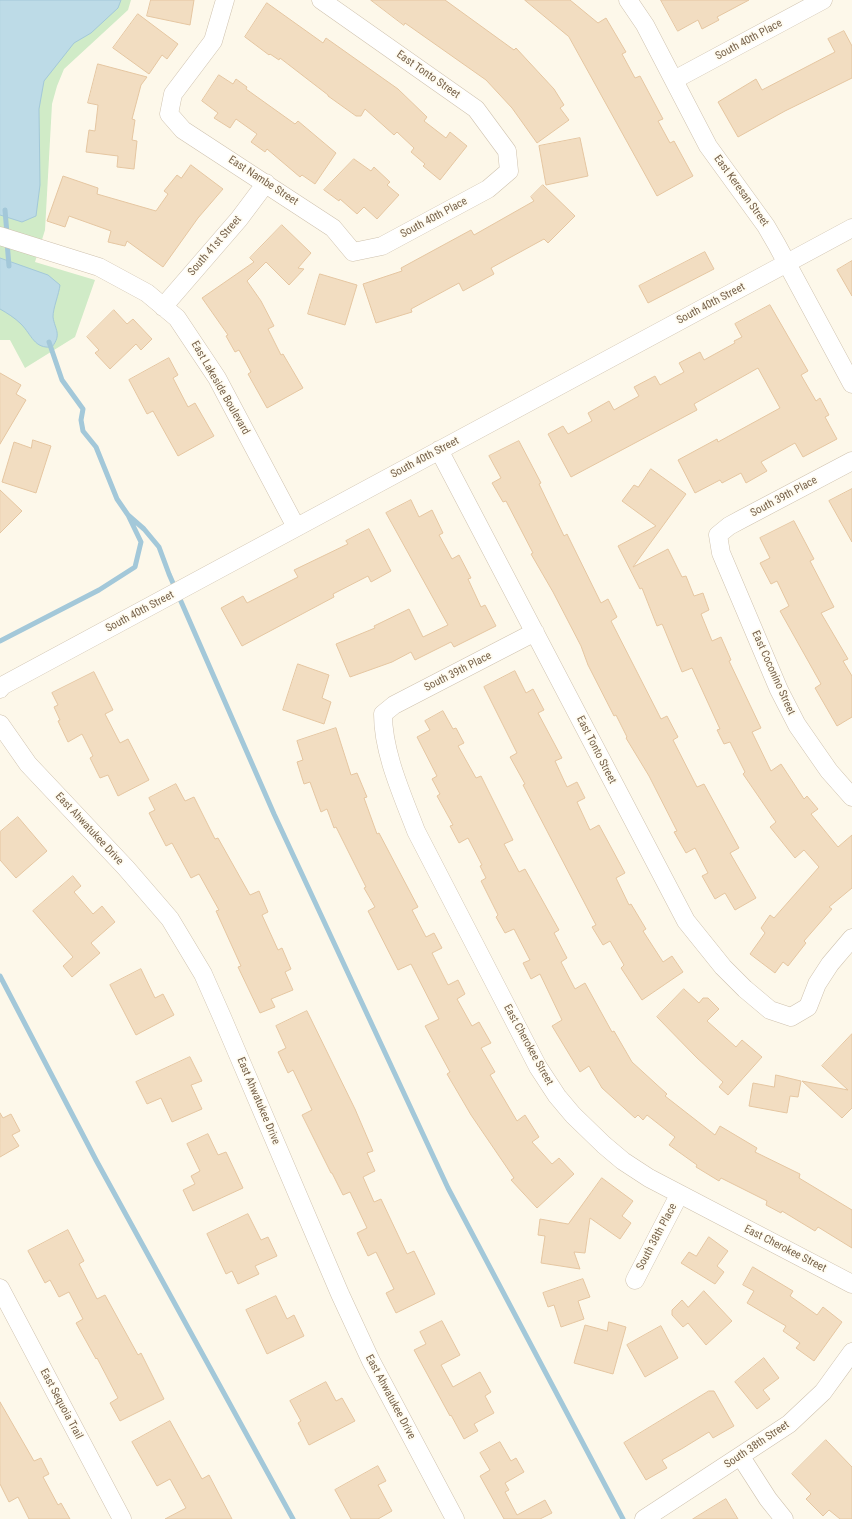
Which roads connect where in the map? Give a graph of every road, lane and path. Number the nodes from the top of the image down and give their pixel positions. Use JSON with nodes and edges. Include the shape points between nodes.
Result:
{"nodes":[{"id":1,"x":226,"y":0,"type":"edge"},
{"id":2,"x":320,"y":0,"type":"edge"},
{"id":3,"x":628,"y":0,"type":"edge"},
{"id":4,"x":823,"y":0,"type":"edge"},
{"id":5,"x":674,"y":80,"type":"junction"},
{"id":6,"x":509,"y":171,"type":"joint"},
{"id":7,"x":266,"y":183,"type":"junction"},
{"id":8,"x":852,"y":228,"type":"edge"},
{"id":9,"x":0,"y":236,"type":"edge"},
{"id":10,"x":353,"y":252,"type":"joint"},
{"id":11,"x":787,"y":263,"type":"junction"},
{"id":12,"x":163,"y":307,"type":"junction"},
{"id":13,"x":852,"y":384,"type":"edge"},
{"id":14,"x":439,"y":450,"type":"junction"},
{"id":15,"x":852,"y":461,"type":"edge"},
{"id":16,"x":296,"y":528,"type":"junction"},
{"id":17,"x":718,"y":535,"type":"joint"},
{"id":18,"x":535,"y":632,"type":"junction"},
{"id":19,"x":0,"y":689,"type":"edge"},
{"id":20,"x":383,"y":714,"type":"joint"},
{"id":21,"x":0,"y":724,"type":"edge"},
{"id":22,"x":852,"y":797,"type":"edge"},
{"id":23,"x":852,"y":938,"type":"edge"},
{"id":24,"x":679,"y":1195,"type":"junction"},
{"id":25,"x":635,"y":1280,"type":"dead end"},
{"id":26,"x":852,"y":1284,"type":"edge"},
{"id":27,"x":0,"y":1288,"type":"edge"},
{"id":28,"x":852,"y":1352,"type":"edge"},
{"id":29,"x":741,"y":1457,"type":"junction"},
{"id":30,"x":122,"y":1519,"type":"edge"},
{"id":31,"x":455,"y":1519,"type":"edge"},
{"id":32,"x":644,"y":1519,"type":"edge"},
{"id":33,"x":784,"y":1519,"type":"edge"}],
"edges":[{"from":1,"to":7,"type":"street","name":"East Nambe Street","via":[[213,41],[173,94],[169,114],[182,130]]},
{"from":2,"to":6,"type":"street","name":"East Tonto Street","via":[[476,109],[506,151]]},
{"from":3,"to":5,"type":"street","name":"East Keresan Street","via":[[645,25]]},
{"from":4,"to":5,"type":"street","name":"South 40th Place"},
{"from":5,"to":11,"type":"street","name":"East Keresan Street","via":[[708,146],[766,226]]},
{"from":6,"to":10,"type":"street","name":"South 40th Place","via":[[488,189],[382,246]]},
{"from":7,"to":10,"type":"street","name":"East Nambe Street","via":[[333,228]]},
{"from":7,"to":12,"type":"street","name":"South 41st Street","via":[[239,219]]},
{"from":8,"to":11,"type":"street","name":"South 40th Street"},
{"from":9,"to":12,"type":"street","name":"East Lakeside Boulevard","via":[[99,267],[147,294]]},
{"from":11,"to":13,"type":"street","name":"East Keresan Street"},
{"from":11,"to":14,"type":"street","name":"South 40th Street"},
{"from":12,"to":16,"type":"street","name":"East Lakeside Boulevard","via":[[177,318],[217,378]]},
{"from":14,"to":16,"type":"street","name":"South 40th Street"},
{"from":14,"to":18,"type":"street","name":"East Tonto Street"},
{"from":15,"to":17,"type":"street","name":"South 39th Place","via":[[729,526]]},
{"from":16,"to":19,"type":"street","name":"South 40th Street"},
{"from":17,"to":22,"type":"street","name":"East Coconino Street","via":[[721,553],[779,690],[812,748]]},
{"from":18,"to":20,"type":"street","name":"South 39th Place","via":[[401,702]]},
{"from":18,"to":23,"type":"street","name":"East Tonto Street","via":[[686,921],[723,967],[770,1010],[791,1017],[808,1007],[820,979]]},
{"from":20,"to":24,"type":"street","name":"East Cherokee Street","via":[[383,730],[416,831],[538,1067],[573,1115],[604,1145],[636,1170]]},
{"from":21,"to":31,"type":"street","name":"East Ahwatukee Drive","via":[[28,764],[150,894],[185,941],[203,974],[371,1361]]},
{"from":24,"to":25,"type":"street","name":"South 38th Place"},
{"from":24,"to":26,"type":"street","name":"East Cherokee Street"},
{"from":27,"to":30,"type":"street","name":"East Sequoia Trail"},
{"from":28,"to":29,"type":"street","name":"South 38th Street","via":[[823,1392],[807,1408]]},
{"from":29,"to":32,"type":"street","name":"South 38th Street"},
{"from":29,"to":33,"type":"street"}]}
